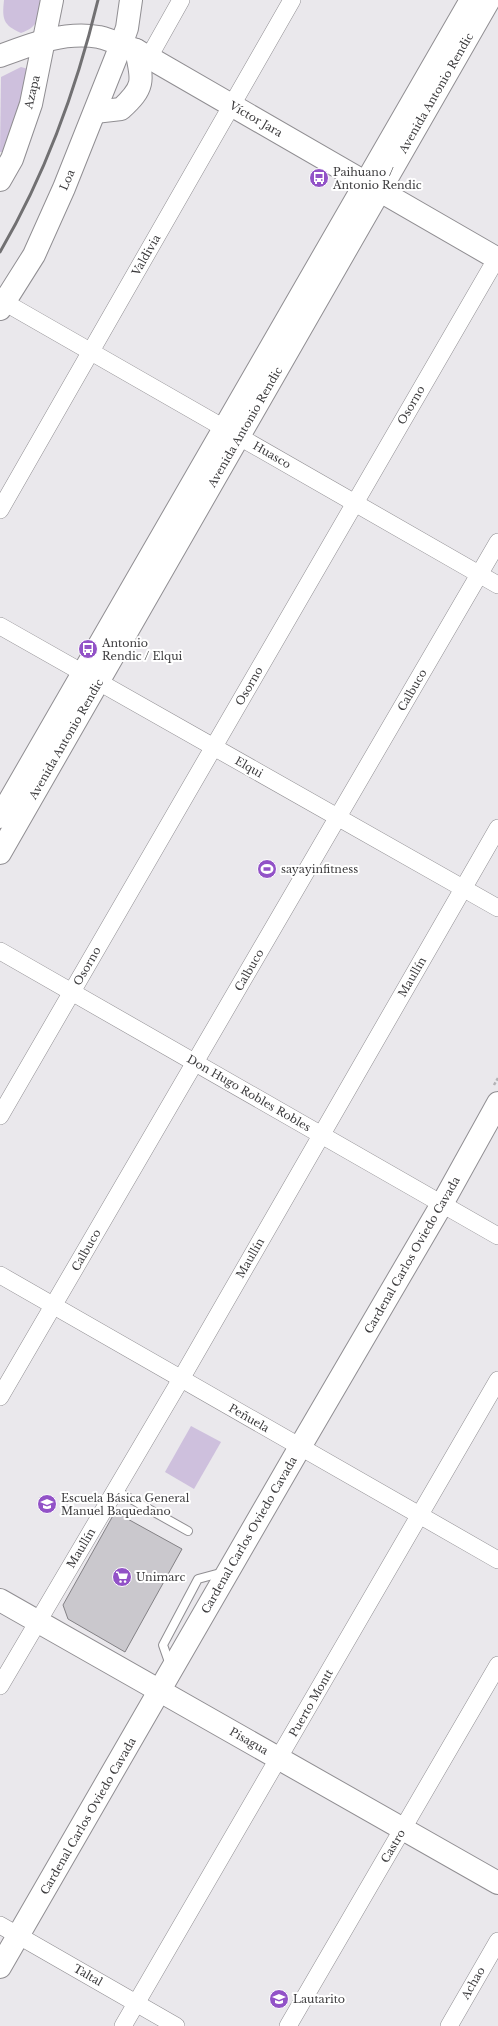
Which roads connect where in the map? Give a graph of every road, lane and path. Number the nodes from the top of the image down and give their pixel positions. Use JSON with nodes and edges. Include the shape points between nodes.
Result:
{"nodes":[{"id":1,"x":52,"y":0,"type":"edge"},
{"id":2,"x":131,"y":0,"type":"edge"},
{"id":3,"x":181,"y":0,"type":"edge"},
{"id":4,"x":292,"y":0,"type":"edge"},
{"id":5,"x":471,"y":0,"type":"edge"},
{"id":6,"x":489,"y":0,"type":"edge"},
{"id":7,"x":42,"y":41,"type":"junction"},
{"id":8,"x":135,"y":50,"type":"junction"},
{"id":9,"x":1,"y":58,"type":"edge"},
{"id":10,"x":232,"y":105,"type":"junction"},
{"id":11,"x":95,"y":112,"type":"junction"},
{"id":12,"x":2,"y":172,"type":"edge"},
{"id":13,"x":373,"y":187,"type":"junction"},
{"id":14,"x":498,"y":258,"type":"edge"},
{"id":15,"x":2,"y":305,"type":"edge"},
{"id":16,"x":91,"y":352,"type":"junction"},
{"id":17,"x":232,"y":432,"type":"junction"},
{"id":18,"x":354,"y":503,"type":"junction"},
{"id":19,"x":0,"y":510,"type":"edge"},
{"id":20,"x":498,"y":542,"type":"edge"},
{"id":21,"x":479,"y":574,"type":"junction"},
{"id":22,"x":498,"y":585,"type":"edge"},
{"id":23,"x":0,"y":626,"type":"edge"},
{"id":24,"x":91,"y":678,"type":"junction"},
{"id":25,"x":213,"y":747,"type":"junction"},
{"id":26,"x":0,"y":817,"type":"edge"},
{"id":27,"x":338,"y":817,"type":"junction"},
{"id":28,"x":498,"y":828,"type":"edge"},
{"id":29,"x":0,"y":853,"type":"edge"},
{"id":30,"x":463,"y":888,"type":"junction"},
{"id":31,"x":498,"y":908,"type":"edge"},
{"id":32,"x":0,"y":951,"type":"edge"},
{"id":33,"x":72,"y":992,"type":"junction"},
{"id":34,"x":195,"y":1062,"type":"junction"},
{"id":35,"x":498,"y":1103,"type":"edge"},
{"id":36,"x":0,"y":1116,"type":"edge"},
{"id":37,"x":320,"y":1134,"type":"junction"},
{"id":38,"x":442,"y":1204,"type":"junction"},
{"id":39,"x":498,"y":1236,"type":"edge"},
{"id":40,"x":0,"y":1275,"type":"edge"},
{"id":41,"x":54,"y":1306,"type":"junction"},
{"id":42,"x":181,"y":1379,"type":"junction"},
{"id":43,"x":498,"y":1380,"type":"edge"},
{"id":44,"x":0,"y":1397,"type":"edge"},
{"id":45,"x":300,"y":1447,"type":"junction"},
{"id":46,"x":115,"y":1490,"type":"junction"},
{"id":47,"x":420,"y":1516,"type":"junction"},
{"id":48,"x":188,"y":1531,"type":"dead end"},
{"id":49,"x":498,"y":1560,"type":"edge"},
{"id":50,"x":0,"y":1600,"type":"edge"},
{"id":51,"x":38,"y":1620,"type":"junction"},
{"id":52,"x":498,"y":1665,"type":"edge"},
{"id":53,"x":0,"y":1686,"type":"edge"},
{"id":54,"x":161,"y":1690,"type":"junction"},
{"id":55,"x":279,"y":1758,"type":"junction"},
{"id":56,"x":403,"y":1828,"type":"junction"},
{"id":57,"x":498,"y":1883,"type":"edge"},
{"id":58,"x":0,"y":1925,"type":"edge"},
{"id":59,"x":19,"y":1936,"type":"junction"},
{"id":60,"x":498,"y":1941,"type":"edge"},
{"id":61,"x":0,"y":1967,"type":"edge"},
{"id":62,"x":136,"y":2003,"type":"junction"},
{"id":63,"x":123,"y":2026,"type":"edge"},
{"id":64,"x":176,"y":2026,"type":"edge"},
{"id":65,"x":288,"y":2026,"type":"edge"},
{"id":66,"x":449,"y":2026,"type":"edge"}],
"edges":[{"from":1,"to":7,"type":"main road","name":"Azapa"},
{"from":2,"to":8,"type":"main road","via":[[127,28]]},
{"from":3,"to":8,"type":"street"},
{"from":4,"to":10,"type":"street","name":"Valdivia"},
{"from":5,"to":13,"type":"main road","name":"Avenida Antonio Rendic"},
{"from":6,"to":13,"type":"main road","name":"Avenida Antonio Rendic"},
{"from":7,"to":8,"type":"main road","name":"Víctor Jara","via":[[83,35],[100,37]]},
{"from":7,"to":9,"type":"main road","name":"Víctor Jara"},
{"from":7,"to":12,"type":"main road","name":"Azapa","via":[[31,104],[12,159]]},
{"from":8,"to":10,"type":"main road","name":"Víctor Jara"},
{"from":8,"to":11,"type":"main road","name":"Loa"},
{"from":8,"to":11,"type":"main road","via":[[141,71],[140,87],[121,109]]},
{"from":10,"to":13,"type":"main road","name":"Víctor Jara"},
{"from":10,"to":16,"type":"street","name":"Valdivia"},
{"from":11,"to":15,"type":"main road","name":"Loa","via":[[34,255]]},
{"from":13,"to":14,"type":"main road","name":"Víctor Jara"},
{"from":13,"to":17,"type":"main road","name":"Avenida Antonio Rendic"},
{"from":14,"to":18,"type":"street","name":"Osorno"},
{"from":15,"to":16,"type":"street","name":"Huasco"},
{"from":16,"to":17,"type":"street","name":"Huasco"},
{"from":16,"to":19,"type":"street","name":"Valdivia"},
{"from":17,"to":18,"type":"street","name":"Huasco"},
{"from":17,"to":24,"type":"main road","name":"Avenida Antonio Rendic"},
{"from":18,"to":21,"type":"street","name":"Huasco"},
{"from":18,"to":25,"type":"street","name":"Osorno"},
{"from":20,"to":21,"type":"street","name":"Calbuco"},
{"from":21,"to":22,"type":"street","name":"Huasco"},
{"from":21,"to":27,"type":"street","name":"Calbuco"},
{"from":23,"to":24,"type":"street","name":"Elqui"},
{"from":24,"to":25,"type":"street","name":"Elqui"},
{"from":24,"to":26,"type":"main road","name":"Avenida Antonio Rendic"},
{"from":24,"to":29,"type":"main road","name":"Avenida Antonio Rendic"},
{"from":25,"to":27,"type":"street","name":"Elqui"},
{"from":25,"to":33,"type":"street","name":"Osorno"},
{"from":27,"to":30,"type":"street","name":"Elqui"},
{"from":27,"to":34,"type":"street","name":"Calbuco"},
{"from":28,"to":30,"type":"street","name":"Maullín"},
{"from":30,"to":31,"type":"street","name":"Elqui"},
{"from":30,"to":37,"type":"street","name":"Maullín"},
{"from":32,"to":33,"type":"street","name":"Don Hugo Robles Robles"},
{"from":33,"to":34,"type":"street","name":"Don Hugo Robles Robles"},
{"from":33,"to":36,"type":"street","name":"Osorno"},
{"from":34,"to":37,"type":"street","name":"Don Hugo Robles Robles"},
{"from":34,"to":41,"type":"street","name":"Calbuco"},
{"from":35,"to":38,"type":"main road","name":"Cardenal Carlos Oviedo Cavada"},
{"from":37,"to":38,"type":"street","name":"Don Hugo Robles Robles"},
{"from":37,"to":42,"type":"street","name":"Maullín"},
{"from":38,"to":39,"type":"street","name":"Don Hugo Robles Robles"},
{"from":38,"to":45,"type":"main road","name":"Cardenal Carlos Oviedo Cavada"},
{"from":40,"to":41,"type":"street","name":"Peñuela"},
{"from":41,"to":42,"type":"street","name":"Peñuela"},
{"from":41,"to":44,"type":"street","name":"Calbuco"},
{"from":42,"to":45,"type":"street","name":"Peñuela"},
{"from":42,"to":46,"type":"street","name":"Maullín"},
{"from":43,"to":47,"type":"street","name":"Puerto Montt"},
{"from":45,"to":47,"type":"street","name":"Peñuela"},
{"from":45,"to":54,"type":"main road","name":"Cardenal Carlos Oviedo Cavada"},
{"from":46,"to":48,"type":"lane"},
{"from":46,"to":51,"type":"street","name":"Maullín"},
{"from":47,"to":49,"type":"street","name":"Peñuela"},
{"from":47,"to":55,"type":"street","name":"Puerto Montt"},
{"from":50,"to":51,"type":"main road","name":"Pisagua"},
{"from":51,"to":53,"type":"street","name":"Maullín"},
{"from":51,"to":54,"type":"main road","name":"Pisagua"},
{"from":52,"to":56,"type":"street","name":"Castro"},
{"from":54,"to":55,"type":"main road","name":"Pisagua"},
{"from":54,"to":59,"type":"main road","name":"Cardenal Carlos Oviedo Cavada"},
{"from":55,"to":56,"type":"main road","name":"Pisagua"},
{"from":55,"to":62,"type":"street","name":"Puerto Montt"},
{"from":56,"to":57,"type":"main road","name":"Pisagua"},
{"from":56,"to":65,"type":"street","name":"Castro"},
{"from":58,"to":59,"type":"street","name":"Taltal"},
{"from":59,"to":61,"type":"main road","name":"Cardenal Carlos Oviedo Cavada"},
{"from":59,"to":62,"type":"street","name":"Taltal"},
{"from":60,"to":66,"type":"street","name":"Achao"},
{"from":62,"to":63,"type":"street","name":"Puerto Montt"},
{"from":62,"to":64,"type":"street","name":"Taltal"}]}
